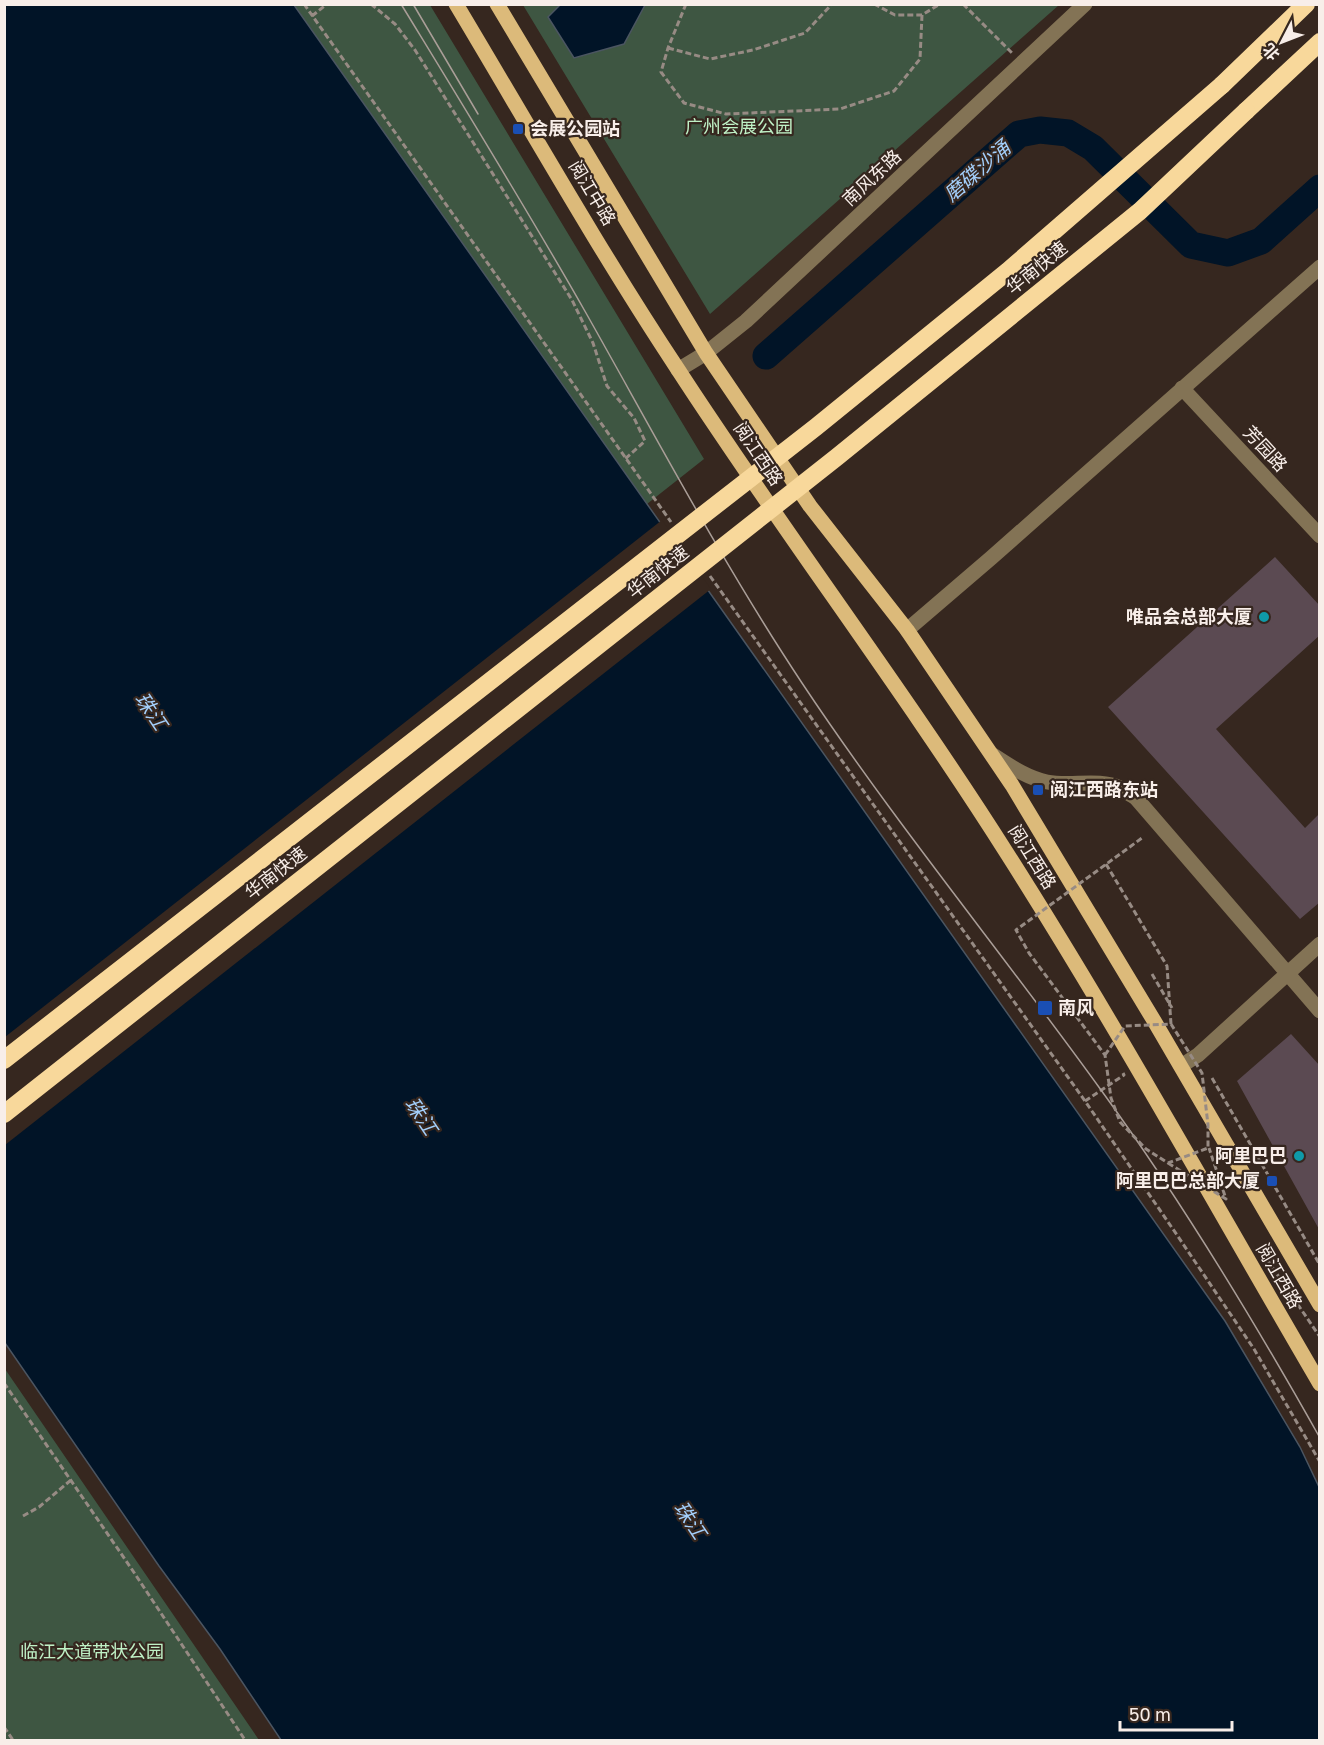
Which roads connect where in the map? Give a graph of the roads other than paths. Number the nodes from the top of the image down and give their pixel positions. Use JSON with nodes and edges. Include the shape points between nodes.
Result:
{"nodes":[{"id":1,"x":456,"y":4,"type":"edge"},
{"id":2,"x":497,"y":4,"type":"edge"},
{"id":3,"x":1085,"y":4,"type":"edge"},
{"id":4,"x":1306,"y":4,"type":"edge"},
{"id":5,"x":1320,"y":42,"type":"edge"},
{"id":6,"x":1320,"y":267,"type":"edge"},
{"id":7,"x":706,"y":352,"type":"junction"},
{"id":8,"x":678,"y":370,"type":"junction"},
{"id":9,"x":1182,"y":388,"type":"junction"},
{"id":10,"x":1320,"y":536,"type":"edge"},
{"id":11,"x":907,"y":630,"type":"junction"},
{"id":12,"x":993,"y":755,"type":"junction"},
{"id":13,"x":1320,"y":944,"type":"edge"},
{"id":14,"x":1288,"y":974,"type":"junction"},
{"id":15,"x":1320,"y":1011,"type":"edge"},
{"id":16,"x":4,"y":1060,"type":"edge"},
{"id":17,"x":1181,"y":1066,"type":"junction"},
{"id":18,"x":4,"y":1114,"type":"edge"},
{"id":19,"x":1320,"y":1305,"type":"edge"},
{"id":20,"x":1320,"y":1384,"type":"edge"}],
"edges":[{"from":1,"to":8,"type":"main road","name":"阅江中路"},
{"from":2,"to":7,"type":"main road","name":"阅江中路"},
{"from":3,"to":7,"type":"street","name":"南风东路","via":[[846,230]]},
{"from":4,"to":16,"type":"highway","name":"华南快速","bridge":true,"via":[[1222,85],[1008,271],[816,427]]},
{"from":5,"to":18,"type":"highway","name":"华南快速","bridge":true,"via":[[1140,211],[837,457]]},
{"from":6,"to":9,"type":"street"},
{"from":7,"to":8,"type":"street","name":"南风东路"},
{"from":7,"to":11,"type":"main road","name":"阅江西路","via":[[810,506]]},
{"from":8,"to":20,"type":"main road","name":"阅江西路","via":[[905,698],[1008,855]]},
{"from":9,"to":10,"type":"street","name":"芳园路"},
{"from":9,"to":11,"type":"street"},
{"from":11,"to":12,"type":"main road","name":"阅江西路"},
{"from":12,"to":14,"type":"street","via":[[1046,782],[1106,784],[1136,798]]},
{"from":12,"to":17,"type":"main road","name":"阅江西路"},
{"from":13,"to":14,"type":"street"},
{"from":14,"to":15,"type":"street"},
{"from":14,"to":17,"type":"street"},
{"from":17,"to":19,"type":"main road","name":"阅江西路"}]}
